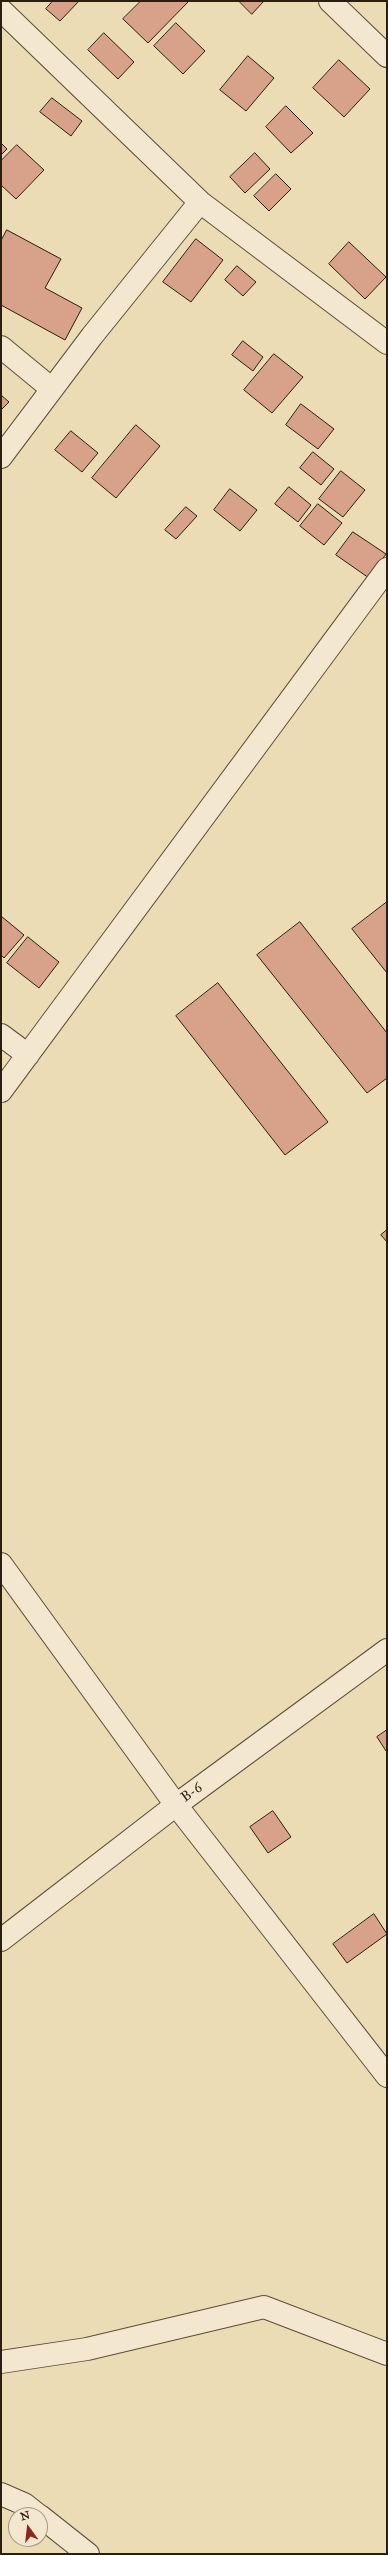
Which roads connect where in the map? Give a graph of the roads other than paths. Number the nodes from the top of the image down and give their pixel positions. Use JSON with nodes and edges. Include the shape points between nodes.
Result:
{"nodes":[{"id":1,"x":330,"y":1,"type":"edge"},
{"id":2,"x":1,"y":10,"type":"edge"},
{"id":3,"x":387,"y":56,"type":"edge"},
{"id":4,"x":200,"y":202,"type":"junction"},
{"id":5,"x":387,"y":343,"type":"edge"},
{"id":6,"x":1,"y":347,"type":"edge"},
{"id":7,"x":52,"y":389,"type":"junction"},
{"id":8,"x":1,"y":457,"type":"edge"},
{"id":9,"x":387,"y":569,"type":"edge"},
{"id":10,"x":1,"y":1035,"type":"edge"},
{"id":11,"x":28,"y":1055,"type":"junction"},
{"id":12,"x":1,"y":1091,"type":"edge"},
{"id":13,"x":1,"y":1564,"type":"edge"},
{"id":14,"x":387,"y":1650,"type":"edge"},
{"id":15,"x":176,"y":1805,"type":"junction"},
{"id":16,"x":1,"y":1940,"type":"edge"},
{"id":17,"x":387,"y":2076,"type":"edge"},
{"id":18,"x":387,"y":2354,"type":"edge"},
{"id":19,"x":1,"y":2362,"type":"edge"},
{"id":20,"x":1,"y":2494,"type":"edge"},
{"id":21,"x":28,"y":2507,"type":"edge"},
{"id":22,"x":48,"y":2523,"type":"edge"},
{"id":23,"x":88,"y":2554,"type":"edge"}],
"edges":[{"from":1,"to":3,"type":"street"},
{"from":2,"to":4,"type":"street"},
{"from":4,"to":5,"type":"street"},
{"from":4,"to":7,"type":"street"},
{"from":6,"to":7,"type":"street"},
{"from":7,"to":8,"type":"street"},
{"from":9,"to":11,"type":"street"},
{"from":10,"to":11,"type":"street"},
{"from":11,"to":12,"type":"street"},
{"from":13,"to":15,"type":"street"},
{"from":14,"to":15,"type":"street","name":"B-6"},
{"from":15,"to":16,"type":"street","name":"B-6"},
{"from":15,"to":17,"type":"street"},
{"from":18,"to":19,"type":"street","via":[[264,2308],[87,2349]]},
{"from":20,"to":21,"type":"street"},
{"from":22,"to":23,"type":"street"}]}
